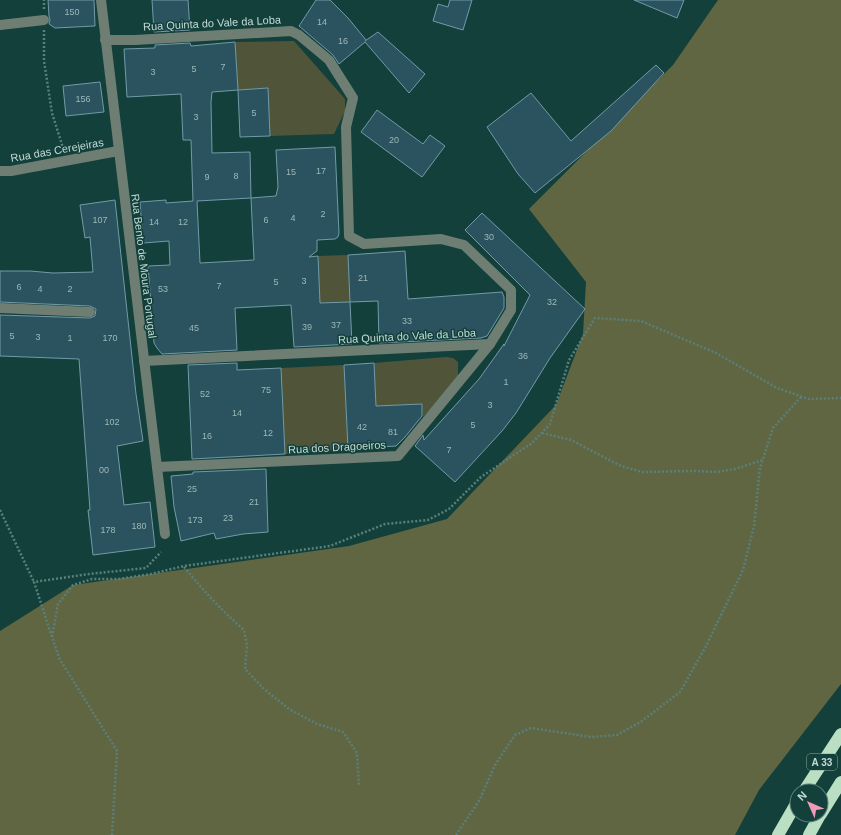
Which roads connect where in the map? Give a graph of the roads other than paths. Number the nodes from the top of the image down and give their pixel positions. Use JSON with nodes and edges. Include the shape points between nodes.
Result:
{"nodes":[{"id":1,"x":101,"y":0,"type":"edge"},
{"id":2,"x":44,"y":20,"type":"road end"},
{"id":3,"x":0,"y":25,"type":"edge"},
{"id":4,"x":105,"y":40,"type":"junction"},
{"id":5,"x":118,"y":151,"type":"junction"},
{"id":6,"x":0,"y":171,"type":"edge"},
{"id":7,"x":0,"y":308,"type":"edge"},
{"id":8,"x":90,"y":312,"type":"dead end"},
{"id":9,"x":490,"y":344,"type":"junction"},
{"id":10,"x":144,"y":361,"type":"junction"},
{"id":11,"x":157,"y":467,"type":"junction"},
{"id":12,"x":165,"y":534,"type":"dead end"},
{"id":13,"x":841,"y":734,"type":"edge"},
{"id":14,"x":841,"y":782,"type":"edge"},
{"id":15,"x":809,"y":783,"type":"edge"},
{"id":16,"x":829,"y":802,"type":"edge"},
{"id":17,"x":789,"y":816,"type":"edge"},
{"id":18,"x":816,"y":823,"type":"edge"},
{"id":19,"x":778,"y":835,"type":"edge"},
{"id":20,"x":809,"y":835,"type":"edge"}],
"edges":[{"from":1,"to":4,"type":"street","name":"Rua Bento de Moura Portugal"},
{"from":2,"to":3,"type":"street"},
{"from":4,"to":5,"type":"street","name":"Rua Bento de Moura Portugal"},
{"from":4,"to":9,"type":"street","name":"Rua Quinta do Vale da Loba","via":[[292,31],[299,35],[329,60],[353,98],[346,127],[349,236],[364,244],[441,239],[464,245],[511,290],[511,310]]},
{"from":5,"to":6,"type":"street","name":"Rua das Cerejeiras"},
{"from":5,"to":10,"type":"street","name":"Rua Bento de Moura Portugal"},
{"from":7,"to":8,"type":"street"},
{"from":9,"to":10,"type":"street","name":"Rua Quinta do Vale da Loba"},
{"from":9,"to":11,"type":"street","name":"Rua dos Dragoeiros","via":[[398,456]]},
{"from":10,"to":11,"type":"street","name":"Rua Bento de Moura Portugal"},
{"from":11,"to":12,"type":"street","name":"Rua Bento de Moura Portugal"},
{"from":13,"to":15,"type":"highway","number":"A 33"},
{"from":14,"to":16,"type":"highway","number":"A 33"},
{"from":17,"to":19,"type":"highway"},
{"from":18,"to":20,"type":"highway","number":"A 33"}]}
